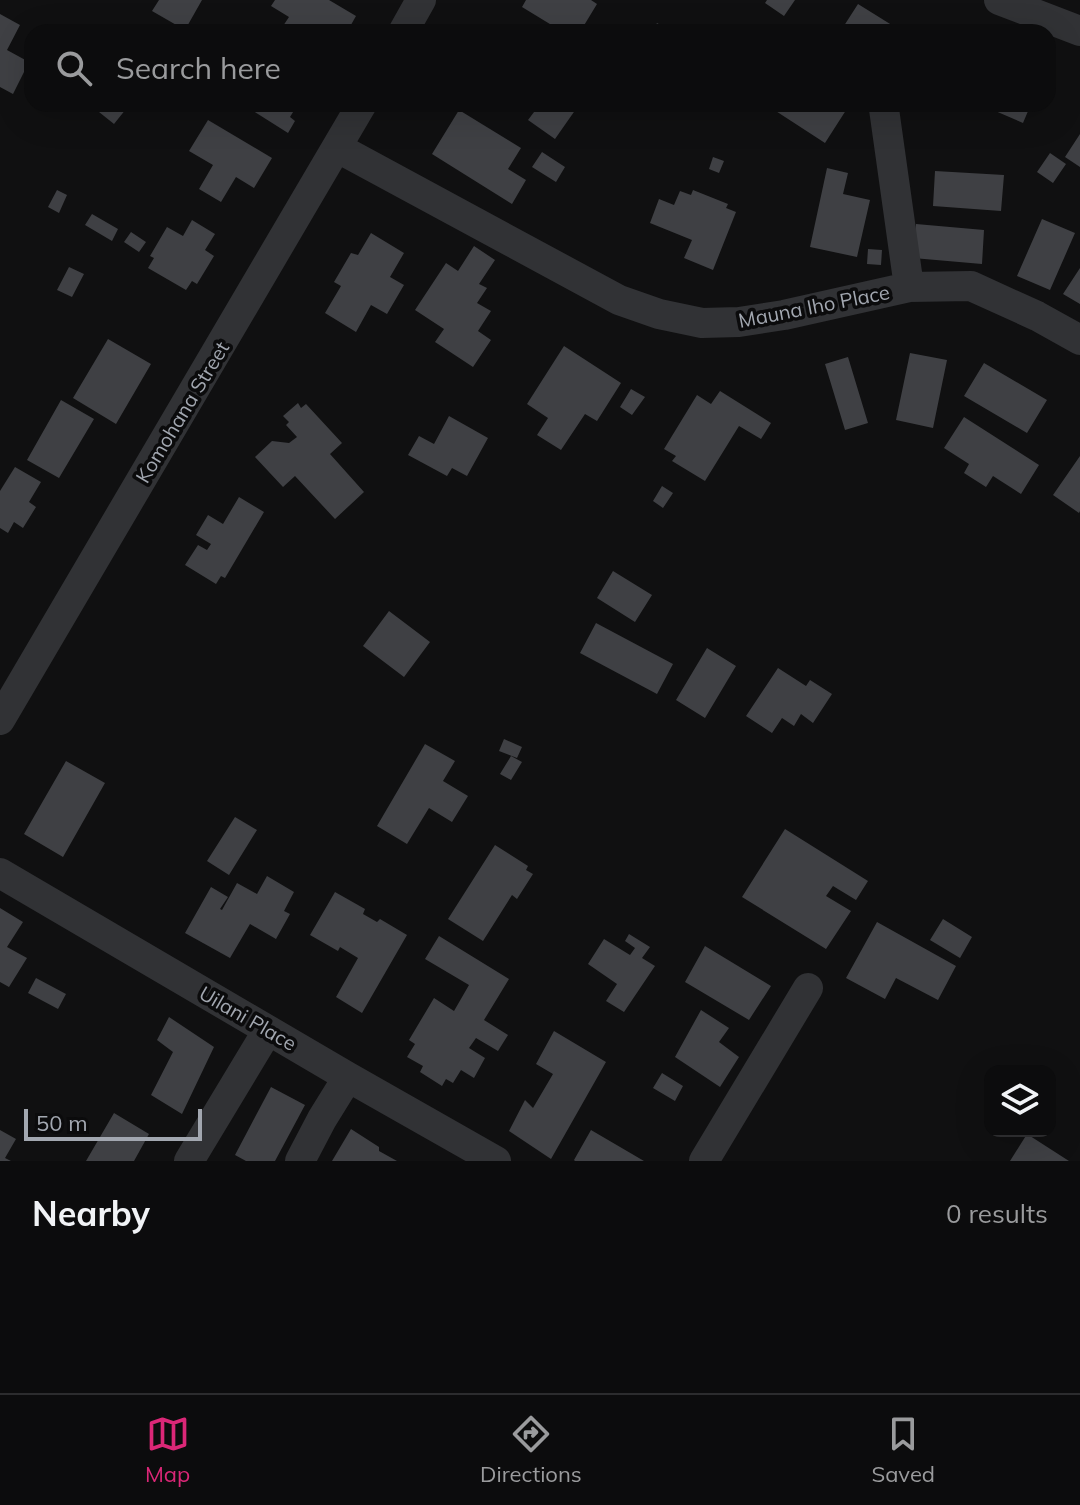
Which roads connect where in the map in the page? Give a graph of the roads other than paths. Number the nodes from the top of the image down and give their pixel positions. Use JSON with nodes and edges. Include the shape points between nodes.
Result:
{"nodes":[{"id":1,"x":421,"y":0,"type":"edge"},
{"id":2,"x":999,"y":0,"type":"edge"},
{"id":3,"x":408,"y":24,"type":"edge"},
{"id":4,"x":1080,"y":31,"type":"edge"},
{"id":5,"x":358,"y":112,"type":"edge"},
{"id":6,"x":884,"y":112,"type":"edge"},
{"id":7,"x":338,"y":148,"type":"junction"},
{"id":8,"x":909,"y":287,"type":"junction"},
{"id":9,"x":1080,"y":340,"type":"edge"},
{"id":10,"x":0,"y":720,"type":"edge"},
{"id":11,"x":0,"y":873,"type":"edge"},
{"id":12,"x":808,"y":988,"type":"dead end"},
{"id":13,"x":268,"y":1030,"type":"junction"},
{"id":14,"x":348,"y":1077,"type":"junction"},
{"id":15,"x":488,"y":1159,"type":"edge"},
{"id":16,"x":189,"y":1161,"type":"edge"},
{"id":17,"x":300,"y":1161,"type":"edge"},
{"id":18,"x":704,"y":1161,"type":"edge"}],
"edges":[{"from":1,"to":3,"type":"street"},
{"from":2,"to":4,"type":"street"},
{"from":5,"to":7,"type":"street","name":"Komohana Street"},
{"from":6,"to":8,"type":"street"},
{"from":7,"to":8,"type":"street","name":"Mauna Iho Place","via":[[619,300],[659,314],[702,323],[739,322]]},
{"from":7,"to":10,"type":"street","name":"Komohana Street"},
{"from":8,"to":9,"type":"street","name":"Mauna Iho Place","via":[[971,286]]},
{"from":11,"to":13,"type":"street","name":"Uilani Place"},
{"from":12,"to":18,"type":"street"},
{"from":13,"to":14,"type":"street","name":"Uilani Place"},
{"from":13,"to":16,"type":"street"},
{"from":14,"to":15,"type":"street","name":"Uilani Place"},
{"from":14,"to":17,"type":"street"}]}
